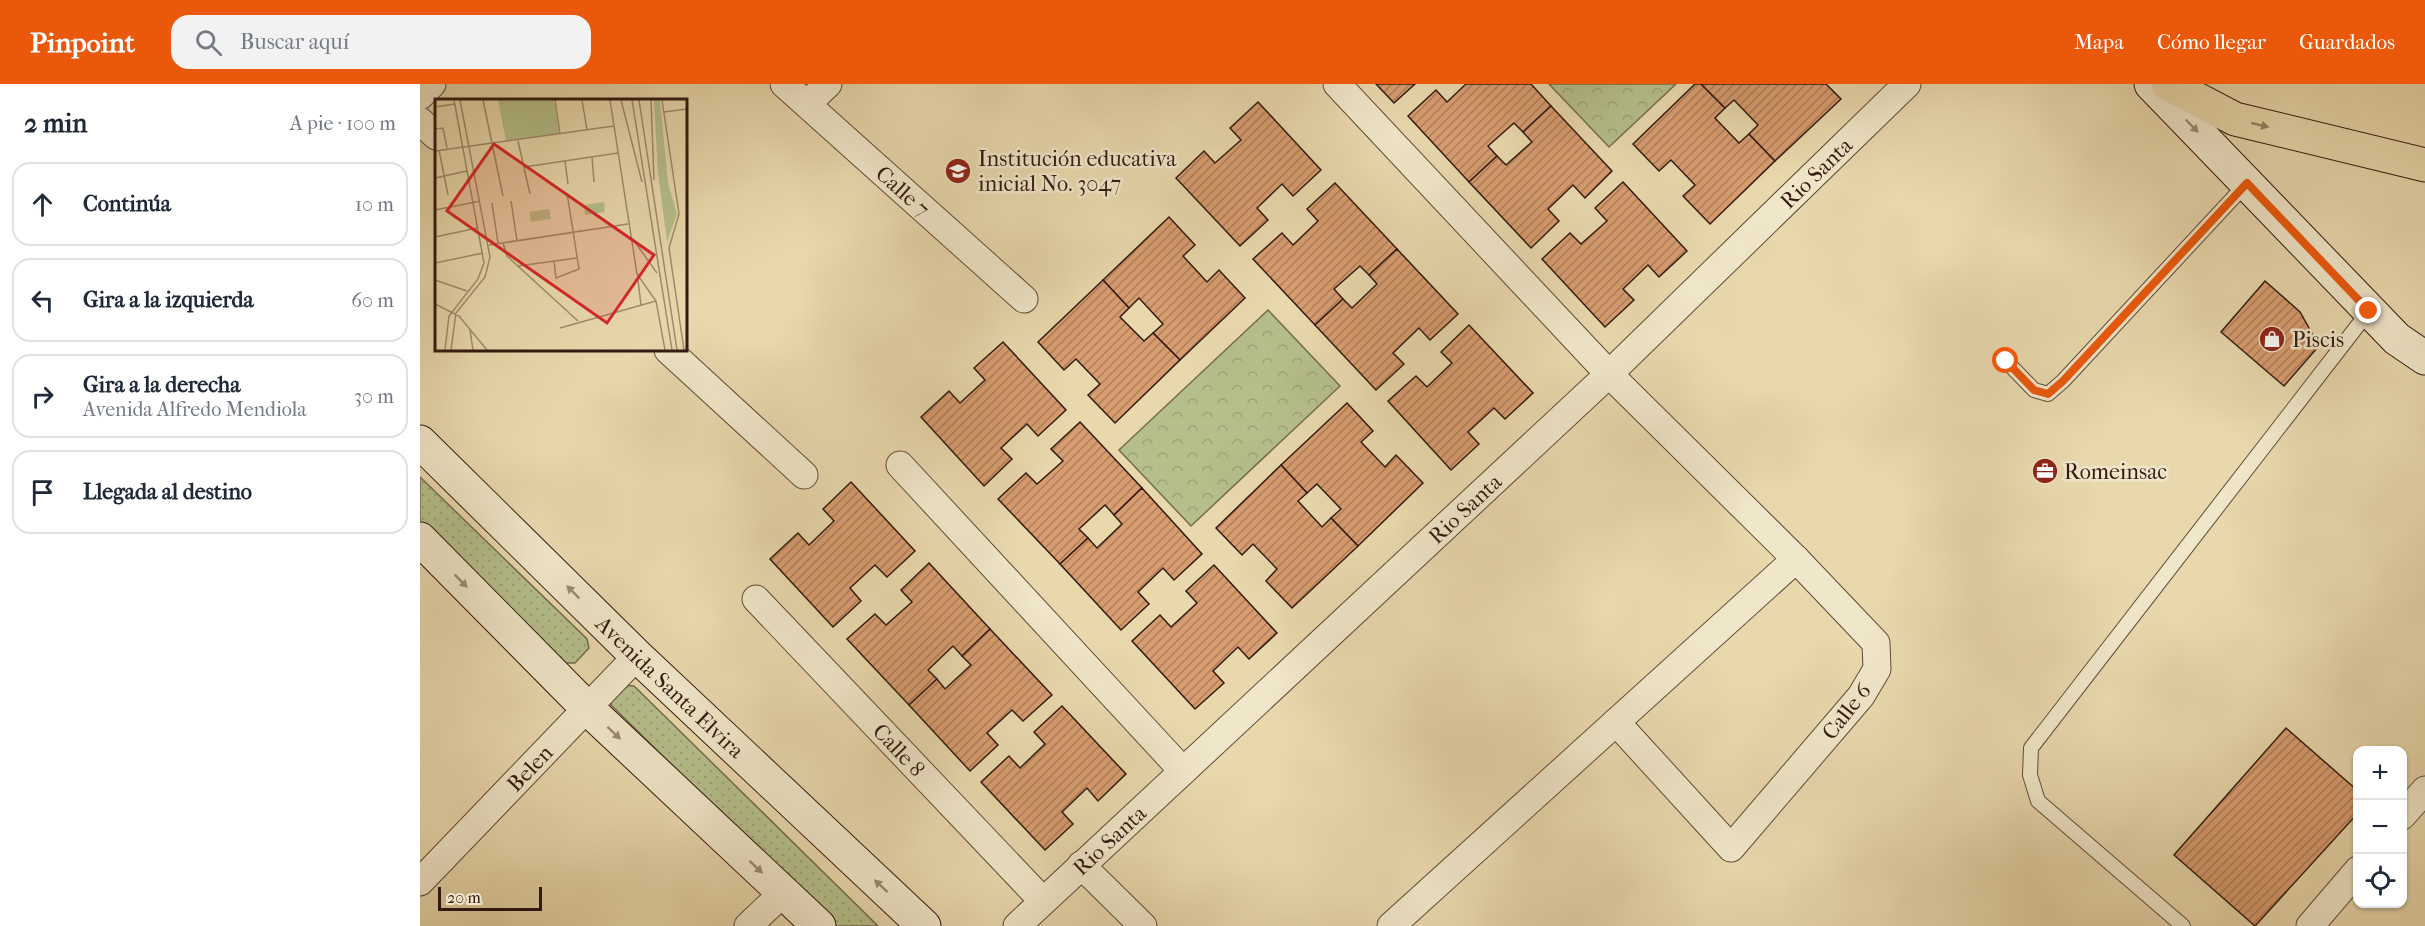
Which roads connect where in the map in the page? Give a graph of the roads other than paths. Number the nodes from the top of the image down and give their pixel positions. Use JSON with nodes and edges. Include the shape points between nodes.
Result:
{"nodes":[{"id":1,"x":432,"y":84,"type":"edge"},
{"id":2,"x":784,"y":84,"type":"edge"},
{"id":3,"x":828,"y":84,"type":"edge"},
{"id":4,"x":1337,"y":84,"type":"edge"},
{"id":5,"x":1907,"y":84,"type":"edge"},
{"id":6,"x":2151,"y":84,"type":"edge"},
{"id":7,"x":2169,"y":84,"type":"edge"},
{"id":8,"x":420,"y":96,"type":"edge"},
{"id":9,"x":807,"y":104,"type":"junction"},
{"id":10,"x":420,"y":121,"type":"edge"},
{"id":11,"x":435,"y":135,"type":"edge"},
{"id":12,"x":2425,"y":165,"type":"edge"},
{"id":13,"x":2247,"y":183,"type":"junction"},
{"id":14,"x":1024,"y":299,"type":"dead end"},
{"id":15,"x":2369,"y":311,"type":"junction"},
{"id":16,"x":2397,"y":339,"type":"junction"},
{"id":17,"x":669,"y":351,"type":"edge"},
{"id":18,"x":2425,"y":358,"type":"edge"},
{"id":19,"x":2006,"y":361,"type":"dead end"},
{"id":20,"x":1609,"y":374,"type":"junction"},
{"id":21,"x":2425,"y":379,"type":"edge"},
{"id":22,"x":420,"y":442,"type":"edge"},
{"id":23,"x":900,"y":465,"type":"dead end"},
{"id":24,"x":804,"y":475,"type":"dead end"},
{"id":25,"x":420,"y":539,"type":"edge"},
{"id":26,"x":1796,"y":559,"type":"junction"},
{"id":27,"x":756,"y":599,"type":"dead end"},
{"id":28,"x":637,"y":656,"type":"junction"},
{"id":29,"x":587,"y":708,"type":"junction"},
{"id":30,"x":1616,"y":722,"type":"junction"},
{"id":31,"x":1183,"y":771,"type":"junction"},
{"id":32,"x":2425,"y":790,"type":"edge"},
{"id":33,"x":2407,"y":811,"type":"edge"},
{"id":34,"x":1081,"y":865,"type":"junction"},
{"id":35,"x":2353,"y":876,"type":"edge"},
{"id":36,"x":420,"y":882,"type":"edge"},
{"id":37,"x":783,"y":893,"type":"junction"},
{"id":38,"x":1042,"y":901,"type":"junction"},
{"id":39,"x":748,"y":926,"type":"edge"},
{"id":40,"x":819,"y":926,"type":"edge"},
{"id":41,"x":924,"y":926,"type":"edge"},
{"id":42,"x":1017,"y":926,"type":"edge"},
{"id":43,"x":1143,"y":926,"type":"edge"},
{"id":44,"x":1391,"y":926,"type":"edge"},
{"id":45,"x":2183,"y":926,"type":"edge"},
{"id":46,"x":2310,"y":926,"type":"edge"}],
"edges":[{"from":1,"to":8,"type":"street"},
{"from":2,"to":9,"type":"street","name":"Calle 7"},
{"from":3,"to":9,"type":"street"},
{"from":4,"to":20,"type":"street","name":"Calle 6"},
{"from":5,"to":20,"type":"street","name":"Rio Santa"},
{"from":6,"to":13,"type":"street","one_way":true},
{"from":7,"to":12,"type":"highway","one_way":true,"via":[[2235,119]]},
{"from":9,"to":14,"type":"street","name":"Calle 7"},
{"from":10,"to":11,"type":"street"},
{"from":13,"to":15,"type":"street"},
{"from":13,"to":19,"type":"lane","via":[[2048,394],[2034,390]]},
{"from":15,"to":16,"type":"street"},
{"from":15,"to":45,"type":"lane","via":[[2031,748],[2030,775],[2038,801]]},
{"from":16,"to":18,"type":"street"},
{"from":16,"to":21,"type":"street"},
{"from":17,"to":24,"type":"street"},
{"from":20,"to":26,"type":"street","name":"Calle 6"},
{"from":20,"to":31,"type":"street","name":"Rio Santa"},
{"from":28,"to":22,"type":"street","name":"Avenida Santa Elvira","one_way":true},
{"from":23,"to":31,"type":"street"},
{"from":25,"to":29,"type":"street","one_way":true},
{"from":26,"to":30,"type":"street"},
{"from":26,"to":30,"type":"street","name":"Calle 6","via":[[1876,643],[1877,669],[1861,696],[1731,848]]},
{"from":27,"to":38,"type":"street","name":"Calle 8"},
{"from":28,"to":29,"type":"street","name":"Belen"},
{"from":41,"to":28,"type":"street","name":"Avenida Santa Elvira","one_way":true},
{"from":29,"to":36,"type":"street","name":"Belen"},
{"from":29,"to":37,"type":"street","one_way":true},
{"from":30,"to":44,"type":"street"},
{"from":31,"to":34,"type":"street","name":"Rio Santa"},
{"from":32,"to":33,"type":"street"},
{"from":34,"to":38,"type":"street","name":"Rio Santa"},
{"from":34,"to":43,"type":"street"},
{"from":35,"to":46,"type":"street"},
{"from":37,"to":39,"type":"street"},
{"from":37,"to":40,"type":"street"},
{"from":38,"to":42,"type":"street","name":"Rio Santa"}]}
